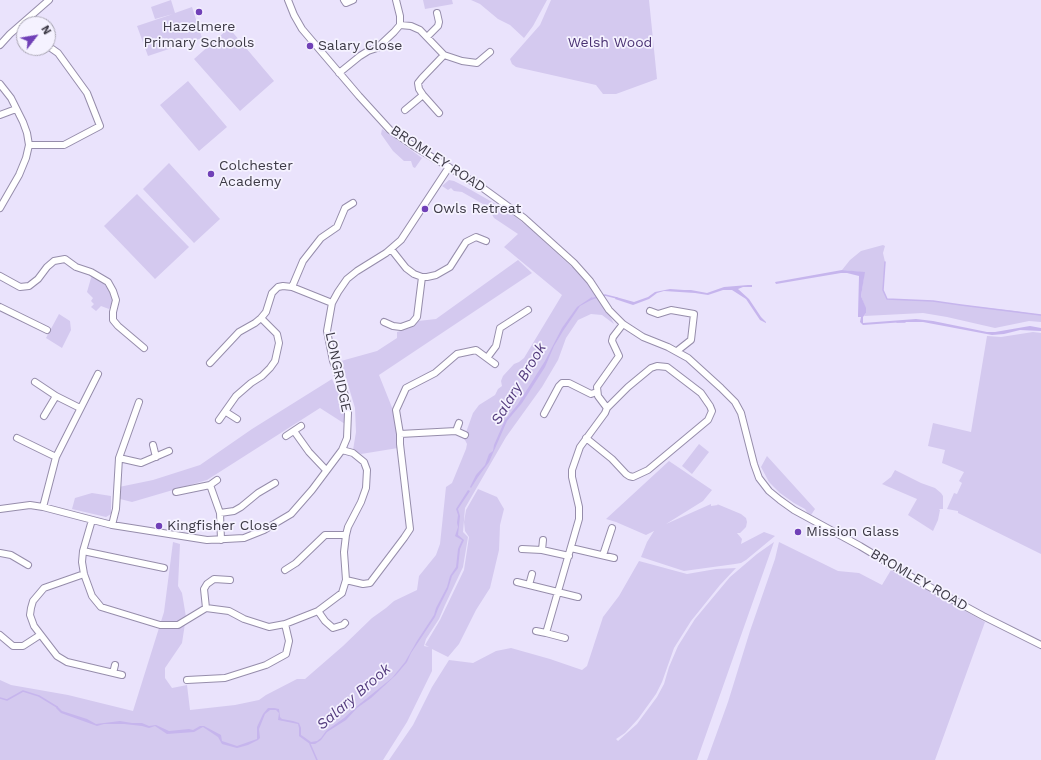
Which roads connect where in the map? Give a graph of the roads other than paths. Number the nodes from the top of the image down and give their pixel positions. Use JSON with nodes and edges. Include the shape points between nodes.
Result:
{"nodes":[{"id":1,"x":49,"y":0,"type":"edge"},
{"id":2,"x":288,"y":0,"type":"edge"},
{"id":3,"x":353,"y":0,"type":"edge"},
{"id":4,"x":396,"y":0,"type":"edge"},
{"id":5,"x":345,"y":2,"type":"edge"},
{"id":6,"x":339,"y":8,"type":"dead end"},
{"id":7,"x":437,"y":13,"type":"dead end"},
{"id":8,"x":32,"y":16,"type":"edge"},
{"id":9,"x":400,"y":25,"type":"junction"},
{"id":10,"x":16,"y":31,"type":"edge"},
{"id":11,"x":426,"y":37,"type":"junction"},
{"id":12,"x":0,"y":45,"type":"edge"},
{"id":13,"x":56,"y":52,"type":"edge"},
{"id":14,"x":490,"y":52,"type":"dead end"},
{"id":15,"x":444,"y":55,"type":"junction"},
{"id":16,"x":339,"y":73,"type":"junction"},
{"id":17,"x":0,"y":84,"type":"edge"},
{"id":18,"x":423,"y":95,"type":"junction"},
{"id":19,"x":16,"y":109,"type":"junction"},
{"id":20,"x":405,"y":110,"type":"dead end"},
{"id":21,"x":439,"y":112,"type":"dead end"},
{"id":22,"x":0,"y":115,"type":"edge"},
{"id":23,"x":29,"y":145,"type":"junction"},
{"id":24,"x":449,"y":167,"type":"junction"},
{"id":25,"x":353,"y":203,"type":"dead end"},
{"id":26,"x":0,"y":207,"type":"edge"},
{"id":27,"x":476,"y":229,"type":"dead end"},
{"id":28,"x":476,"y":237,"type":"junction"},
{"id":29,"x":486,"y":241,"type":"dead end"},
{"id":30,"x":391,"y":249,"type":"junction"},
{"id":31,"x":0,"y":276,"type":"edge"},
{"id":32,"x":422,"y":277,"type":"junction"},
{"id":33,"x":292,"y":288,"type":"junction"},
{"id":34,"x":332,"y":303,"type":"junction"},
{"id":35,"x":0,"y":307,"type":"edge"},
{"id":36,"x":528,"y":310,"type":"dead end"},
{"id":37,"x":650,"y":311,"type":"dead end"},
{"id":38,"x":261,"y":318,"type":"junction"},
{"id":39,"x":384,"y":322,"type":"dead end"},
{"id":40,"x":623,"y":324,"type":"junction"},
{"id":41,"x":47,"y":330,"type":"dead end"},
{"id":42,"x":144,"y":348,"type":"dead end"},
{"id":43,"x":676,"y":351,"type":"junction"},
{"id":44,"x":487,"y":358,"type":"junction"},
{"id":45,"x":210,"y":363,"type":"dead end"},
{"id":46,"x":495,"y":364,"type":"dead end"},
{"id":47,"x":98,"y":374,"type":"dead end"},
{"id":48,"x":35,"y":382,"type":"dead end"},
{"id":49,"x":597,"y":392,"type":"junction"},
{"id":50,"x":56,"y":396,"type":"junction"},
{"id":51,"x":139,"y":402,"type":"dead end"},
{"id":52,"x":80,"y":408,"type":"junction"},
{"id":53,"x":607,"y":408,"type":"junction"},
{"id":54,"x":226,"y":412,"type":"junction"},
{"id":55,"x":544,"y":414,"type":"dead end"},
{"id":56,"x":44,"y":416,"type":"dead end"},
{"id":57,"x":237,"y":419,"type":"dead end"},
{"id":58,"x":219,"y":420,"type":"dead end"},
{"id":59,"x":459,"y":423,"type":"dead end"},
{"id":60,"x":301,"y":426,"type":"dead end"},
{"id":61,"x":294,"y":431,"type":"junction"},
{"id":62,"x":456,"y":431,"type":"junction"},
{"id":63,"x":400,"y":434,"type":"junction"},
{"id":64,"x":465,"y":435,"type":"dead end"},
{"id":65,"x":286,"y":436,"type":"dead end"},
{"id":66,"x":17,"y":438,"type":"dead end"},
{"id":67,"x":586,"y":438,"type":"junction"},
{"id":68,"x":153,"y":445,"type":"dead end"},
{"id":69,"x":342,"y":450,"type":"junction"},
{"id":70,"x":169,"y":451,"type":"dead end"},
{"id":71,"x":56,"y":456,"type":"junction"},
{"id":72,"x":156,"y":457,"type":"junction"},
{"id":73,"x":119,"y":458,"type":"junction"},
{"id":74,"x":326,"y":470,"type":"junction"},
{"id":75,"x":217,"y":480,"type":"dead end"},
{"id":76,"x":274,"y":483,"type":"dead end"},
{"id":77,"x":210,"y":485,"type":"junction"},
{"id":78,"x":176,"y":492,"type":"dead end"},
{"id":79,"x":43,"y":507,"type":"junction"},
{"id":80,"x":0,"y":509,"type":"edge"},
{"id":81,"x":220,"y":513,"type":"junction"},
{"id":82,"x":92,"y":520,"type":"junction"},
{"id":83,"x":112,"y":525,"type":"junction"},
{"id":84,"x":612,"y":528,"type":"dead end"},
{"id":85,"x":346,"y":535,"type":"junction"},
{"id":86,"x":221,"y":540,"type":"junction"},
{"id":87,"x":543,"y":540,"type":"dead end"},
{"id":88,"x":571,"y":548,"type":"junction"},
{"id":89,"x":522,"y":549,"type":"dead end"},
{"id":90,"x":542,"y":550,"type":"junction"},
{"id":91,"x":83,"y":551,"type":"junction"},
{"id":92,"x":0,"y":553,"type":"edge"},
{"id":93,"x":603,"y":555,"type":"junction"},
{"id":94,"x":569,"y":556,"type":"junction"},
{"id":95,"x":614,"y":558,"type":"dead end"},
{"id":96,"x":28,"y":565,"type":"dead end"},
{"id":97,"x":164,"y":568,"type":"dead end"},
{"id":98,"x":285,"y":570,"type":"dead end"},
{"id":99,"x":84,"y":574,"type":"junction"},
{"id":100,"x":532,"y":574,"type":"dead end"},
{"id":101,"x":230,"y":580,"type":"dead end"},
{"id":102,"x":346,"y":580,"type":"junction"},
{"id":103,"x":517,"y":582,"type":"dead end"},
{"id":104,"x":529,"y":585,"type":"junction"},
{"id":105,"x":558,"y":592,"type":"junction"},
{"id":106,"x":578,"y":596,"type":"dead end"},
{"id":107,"x":206,"y":608,"type":"junction"},
{"id":108,"x":318,"y":611,"type":"junction"},
{"id":109,"x":345,"y":623,"type":"dead end"},
{"id":110,"x":285,"y":624,"type":"junction"},
{"id":111,"x":536,"y":631,"type":"dead end"},
{"id":112,"x":546,"y":633,"type":"junction"},
{"id":113,"x":0,"y":635,"type":"edge"},
{"id":114,"x":40,"y":635,"type":"junction"},
{"id":115,"x":565,"y":638,"type":"dead end"},
{"id":116,"x":1041,"y":645,"type":"edge"},
{"id":117,"x":115,"y":665,"type":"dead end"},
{"id":118,"x":113,"y":673,"type":"junction"},
{"id":119,"x":122,"y":675,"type":"dead end"},
{"id":120,"x":187,"y":680,"type":"dead end"}],
"edges":[{"from":1,"to":8,"type":"street"},
{"from":2,"to":16,"type":"street","name":"BROMLEY ROAD","via":[[302,29]]},
{"from":3,"to":5,"type":"street"},
{"from":4,"to":9,"type":"street"},
{"from":5,"to":6,"type":"street"},
{"from":7,"to":11,"type":"street","via":[[438,26]]},
{"from":9,"to":11,"type":"street","via":[[420,30]]},
{"from":9,"to":16,"type":"street","via":[[377,48],[360,56]]},
{"from":10,"to":12,"type":"street"},
{"from":11,"to":15,"type":"street"},
{"from":13,"to":23,"type":"street","via":[[87,94],[100,126],[64,145]]},
{"from":14,"to":15,"type":"street","via":[[477,62],[462,61]]},
{"from":15,"to":18,"type":"street","via":[[418,83]]},
{"from":16,"to":24,"type":"street","name":"BROMLEY ROAD","via":[[390,130]]},
{"from":17,"to":19,"type":"street"},
{"from":18,"to":20,"type":"street"},
{"from":18,"to":21,"type":"street"},
{"from":19,"to":22,"type":"street"},
{"from":19,"to":23,"type":"street","via":[[27,133]]},
{"from":23,"to":26,"type":"street","via":[[19,175]]},
{"from":24,"to":30,"type":"street","name":"LONGRIDGE","via":[[406,233]]},
{"from":24,"to":40,"type":"street","name":"BROMLEY ROAD","via":[[499,199],[556,246],[585,274],[609,310]]},
{"from":25,"to":33,"type":"street","via":[[345,208],[337,227],[321,238],[303,261]]},
{"from":27,"to":28,"type":"street"},
{"from":28,"to":29,"type":"street"},
{"from":28,"to":32,"type":"street","via":[[466,242],[450,267],[436,275]]},
{"from":30,"to":32,"type":"street","via":[[406,268]]},
{"from":30,"to":34,"type":"street","name":"LONGRIDGE","via":[[347,279]]},
{"from":31,"to":42,"type":"street","via":[[20,287],[29,286],[47,267],[59,259],[65,259],[76,267],[91,272],[108,282],[113,291],[116,300],[113,320]]},
{"from":32,"to":39,"type":"street","via":[[417,316],[412,322],[401,328]]},
{"from":33,"to":34,"type":"street"},
{"from":33,"to":38,"type":"street","via":[[283,286],[274,290],[266,312]]},
{"from":34,"to":69,"type":"street","name":"LONGRIDGE","via":[[327,331],[348,413],[347,438]]},
{"from":35,"to":41,"type":"street"},
{"from":36,"to":44,"type":"street","via":[[500,328],[496,346]]},
{"from":37,"to":43,"type":"street","via":[[658,314],[671,310],[694,314],[691,340]]},
{"from":38,"to":45,"type":"street","via":[[239,332]]},
{"from":38,"to":54,"type":"street","via":[[277,334],[279,343],[275,361],[262,376],[236,396]]},
{"from":40,"to":43,"type":"street","name":"BROMLEY ROAD","via":[[643,337]]},
{"from":40,"to":49,"type":"street","via":[[612,341],[618,356],[599,382]]},
{"from":43,"to":116,"type":"street","name":"BROMLEY ROAD","via":[[699,366],[735,402],[741,413],[756,471],[764,485],[780,500],[956,601]]},
{"from":44,"to":46,"type":"street"},
{"from":44,"to":63,"type":"street","via":[[476,350],[457,354],[435,373],[406,388],[396,410]]},
{"from":47,"to":52,"type":"street"},
{"from":48,"to":50,"type":"street"},
{"from":49,"to":53,"type":"street"},
{"from":49,"to":55,"type":"street","via":[[590,394],[569,383],[562,383]]},
{"from":50,"to":52,"type":"street"},
{"from":50,"to":56,"type":"street"},
{"from":51,"to":73,"type":"street"},
{"from":52,"to":71,"type":"street"},
{"from":53,"to":67,"type":"street"},
{"from":53,"to":67,"type":"street","via":[[651,368],[657,366],[667,368],[701,392],[712,411],[708,420],[648,470],[633,477],[626,474]]},
{"from":54,"to":57,"type":"street"},
{"from":54,"to":58,"type":"street"},
{"from":59,"to":62,"type":"street"},
{"from":60,"to":61,"type":"street"},
{"from":61,"to":65,"type":"street"},
{"from":61,"to":74,"type":"street"},
{"from":62,"to":63,"type":"street"},
{"from":62,"to":64,"type":"street"},
{"from":63,"to":102,"type":"street","via":[[410,529],[370,583]]},
{"from":66,"to":71,"type":"street"},
{"from":67,"to":88,"type":"street","via":[[572,470],[579,519]]},
{"from":68,"to":72,"type":"street"},
{"from":69,"to":74,"type":"street","name":"LONGRIDGE"},
{"from":69,"to":85,"type":"street","via":[[353,453],[364,462],[367,470],[366,488]]},
{"from":70,"to":72,"type":"street"},
{"from":71,"to":79,"type":"street"},
{"from":72,"to":73,"type":"street","via":[[141,463]]},
{"from":73,"to":83,"type":"street","via":[[116,509]]},
{"from":74,"to":86,"type":"street","name":"LONGRIDGE","via":[[291,514],[244,538]]},
{"from":75,"to":77,"type":"street"},
{"from":76,"to":81,"type":"street","via":[[234,511]]},
{"from":77,"to":78,"type":"street"},
{"from":77,"to":81,"type":"street"},
{"from":79,"to":80,"type":"street","name":"LONGRIDGE","via":[[30,505]]},
{"from":79,"to":82,"type":"street","name":"LONGRIDGE"},
{"from":81,"to":86,"type":"street"},
{"from":82,"to":83,"type":"street","name":"LONGRIDGE"},
{"from":82,"to":91,"type":"street"},
{"from":83,"to":86,"type":"street","name":"LONGRIDGE"},
{"from":84,"to":93,"type":"street"},
{"from":85,"to":98,"type":"street","via":[[326,535]]},
{"from":85,"to":102,"type":"street"},
{"from":87,"to":90,"type":"street"},
{"from":88,"to":93,"type":"street"},
{"from":88,"to":94,"type":"street"},
{"from":89,"to":90,"type":"street"},
{"from":90,"to":94,"type":"street"},
{"from":91,"to":97,"type":"street"},
{"from":91,"to":99,"type":"street"},
{"from":92,"to":96,"type":"street","via":[[11,555]]},
{"from":93,"to":95,"type":"street"},
{"from":94,"to":105,"type":"street"},
{"from":99,"to":107,"type":"street","via":[[92,596],[101,607],[160,626],[178,625]]},
{"from":99,"to":114,"type":"street","via":[[44,588],[33,601],[30,615]]},
{"from":100,"to":104,"type":"street"},
{"from":101,"to":107,"type":"street","via":[[214,579],[207,584],[204,589]]},
{"from":102,"to":108,"type":"street","via":[[342,593]]},
{"from":103,"to":104,"type":"street"},
{"from":104,"to":105,"type":"street"},
{"from":105,"to":106,"type":"street"},
{"from":105,"to":112,"type":"street"},
{"from":107,"to":110,"type":"street","via":[[229,611],[244,620],[269,627]]},
{"from":108,"to":109,"type":"street","via":[[333,628]]},
{"from":108,"to":110,"type":"street"},
{"from":110,"to":120,"type":"street","via":[[290,641],[286,654],[266,665],[236,676]]},
{"from":111,"to":112,"type":"street"},
{"from":112,"to":115,"type":"street"},
{"from":113,"to":114,"type":"street","via":[[14,646],[23,646]]},
{"from":114,"to":118,"type":"street","via":[[57,656],[66,662]]},
{"from":117,"to":118,"type":"street"},
{"from":118,"to":119,"type":"street"}]}
